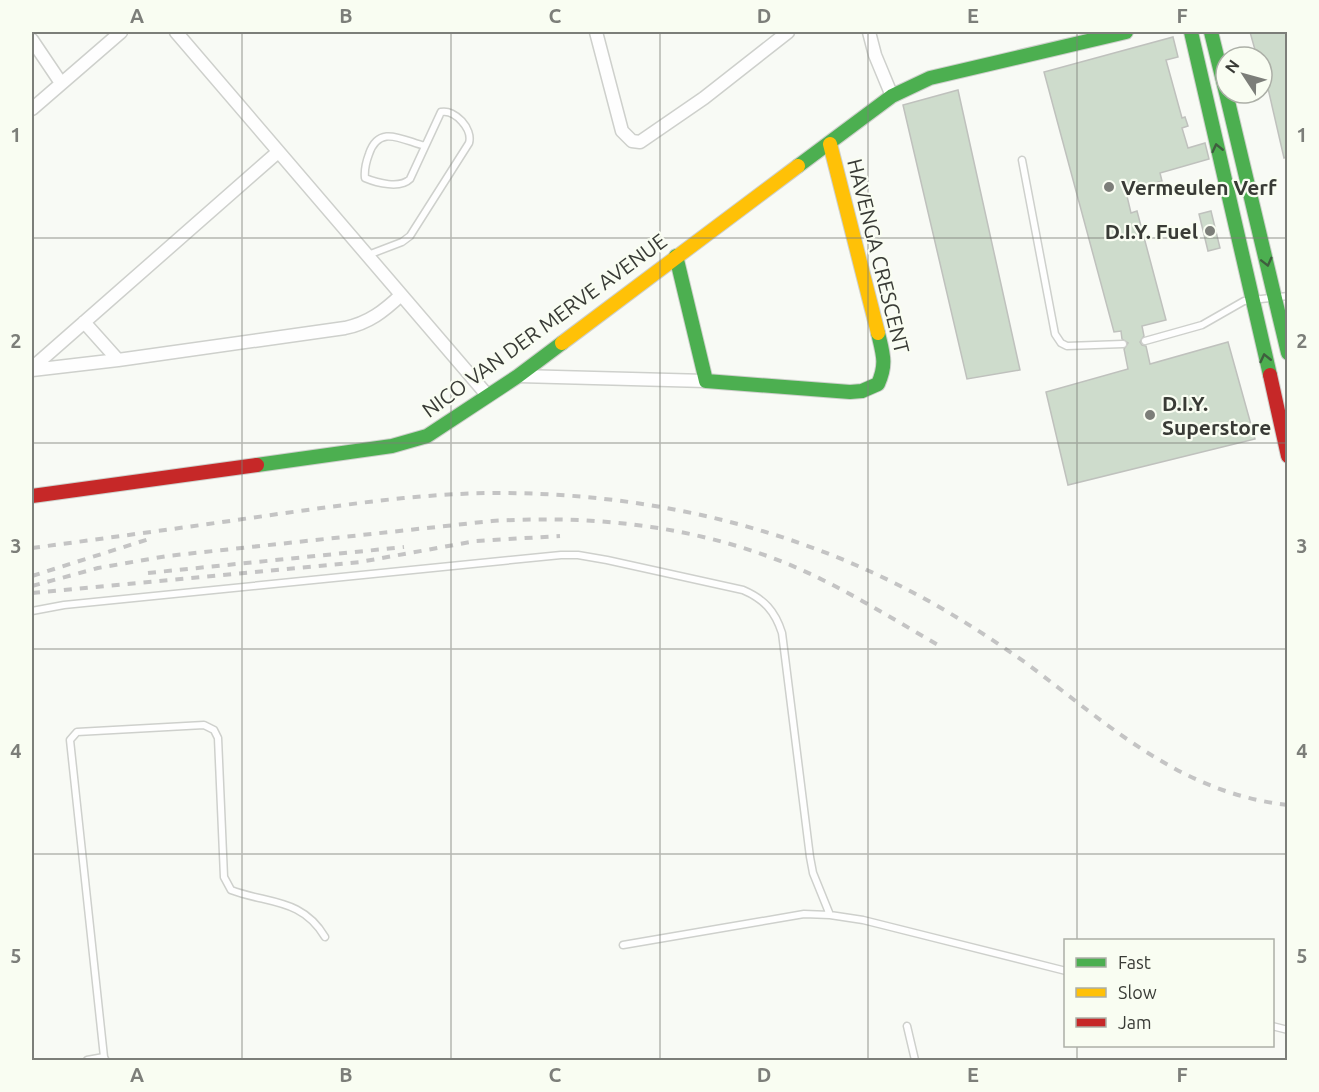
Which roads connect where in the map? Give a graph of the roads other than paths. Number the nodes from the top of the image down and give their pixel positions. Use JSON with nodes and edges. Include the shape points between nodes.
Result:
{"nodes":[{"id":1,"x":121,"y":32,"type":"edge"},
{"id":2,"x":176,"y":32,"type":"edge"},
{"id":3,"x":596,"y":32,"type":"edge"},
{"id":4,"x":788,"y":32,"type":"edge"},
{"id":5,"x":869,"y":32,"type":"edge"},
{"id":6,"x":1126,"y":32,"type":"edge"},
{"id":7,"x":1191,"y":32,"type":"edge"},
{"id":8,"x":32,"y":40,"type":"edge"},
{"id":9,"x":61,"y":83,"type":"junction"},
{"id":10,"x":892,"y":96,"type":"junction"},
{"id":11,"x":1229,"y":105,"type":"edge"},
{"id":12,"x":32,"y":109,"type":"edge"},
{"id":13,"x":830,"y":144,"type":"junction"},
{"id":14,"x":424,"y":146,"type":"junction"},
{"id":15,"x":278,"y":152,"type":"junction"},
{"id":16,"x":1022,"y":160,"type":"dead end"},
{"id":17,"x":368,"y":256,"type":"junction"},
{"id":18,"x":676,"y":256,"type":"junction"},
{"id":19,"x":401,"y":294,"type":"junction"},
{"id":20,"x":1282,"y":296,"type":"edge"},
{"id":21,"x":1251,"y":300,"type":"junction"},
{"id":22,"x":84,"y":322,"type":"junction"},
{"id":23,"x":1145,"y":341,"type":"dead end"},
{"id":24,"x":1123,"y":344,"type":"dead end"},
{"id":25,"x":1287,"y":353,"type":"edge"},
{"id":26,"x":118,"y":360,"type":"junction"},
{"id":27,"x":32,"y":369,"type":"edge"},
{"id":28,"x":518,"y":376,"type":"junction"},
{"id":29,"x":706,"y":381,"type":"junction"},
{"id":30,"x":488,"y":396,"type":"junction"},
{"id":31,"x":1287,"y":456,"type":"edge"},
{"id":32,"x":32,"y":496,"type":"edge"},
{"id":33,"x":32,"y":611,"type":"edge"},
{"id":34,"x":830,"y":915,"type":"junction"},
{"id":35,"x":325,"y":937,"type":"dead end"},
{"id":36,"x":623,"y":945,"type":"dead end"},
{"id":37,"x":1064,"y":971,"type":"edge"},
{"id":38,"x":907,"y":1026,"type":"dead end"},
{"id":39,"x":105,"y":1059,"type":"edge"},
{"id":40,"x":87,"y":1060,"type":"edge"},
{"id":41,"x":915,"y":1060,"type":"edge"}],
"edges":[{"from":1,"to":9,"type":"street"},
{"from":2,"to":15,"type":"street"},
{"from":3,"to":4,"type":"street","via":[[622,131],[632,141],[640,142]]},
{"from":5,"to":10,"type":"street"},
{"from":6,"to":10,"type":"street","name":"NICO VAN DER MERVE AVENUE","via":[[930,78]]},
{"from":21,"to":7,"type":"street","one_way":true},
{"from":8,"to":9,"type":"street"},
{"from":9,"to":12,"type":"street"},
{"from":10,"to":13,"type":"street","name":"NICO VAN DER MERVE AVENUE"},
{"from":11,"to":20,"type":"street","one_way":true},
{"from":13,"to":18,"type":"street","name":"NICO VAN DER MERVE AVENUE"},
{"from":13,"to":29,"type":"street","name":"HAVENGA CRESCENT","via":[[882,348],[882,377],[872,388],[850,392]]},
{"from":14,"to":14,"type":"lane","via":[[407,183],[365,178],[372,146],[381,136]]},
{"from":14,"to":17,"type":"lane","via":[[438,114],[445,111],[470,132],[469,143],[410,236]]},
{"from":15,"to":17,"type":"street"},
{"from":15,"to":22,"type":"street"},
{"from":16,"to":24,"type":"lane","via":[[1055,334],[1067,346]]},
{"from":17,"to":19,"type":"street"},
{"from":18,"to":28,"type":"street","name":"NICO VAN DER MERVE AVENUE"},
{"from":18,"to":29,"type":"street"},
{"from":19,"to":26,"type":"street","via":[[379,315],[358,326]]},
{"from":19,"to":30,"type":"street"},
{"from":20,"to":21,"type":"lane"},
{"from":20,"to":25,"type":"street"},
{"from":21,"to":23,"type":"lane","via":[[1202,325]]},
{"from":31,"to":21,"type":"street","one_way":true},
{"from":22,"to":26,"type":"street"},
{"from":22,"to":27,"type":"street"},
{"from":26,"to":27,"type":"street"},
{"from":28,"to":29,"type":"street","name":"HAVENGA CRESCENT"},
{"from":28,"to":30,"type":"street","name":"NICO VAN DER MERVE AVENUE"},
{"from":30,"to":32,"type":"street","name":"NICO VAN DER MERVE AVENUE","via":[[427,436],[392,446]]},
{"from":33,"to":34,"type":"lane","via":[[58,605],[561,555],[607,560],[743,590],[768,605],[782,633],[810,857]]},
{"from":34,"to":36,"type":"lane","via":[[804,914]]},
{"from":34,"to":37,"type":"lane"},
{"from":35,"to":39,"type":"lane","via":[[306,914],[294,907],[231,890],[224,877],[218,738],[214,730],[204,725],[77,732],[70,740]]},
{"from":38,"to":41,"type":"lane"},
{"from":39,"to":40,"type":"lane"}]}
